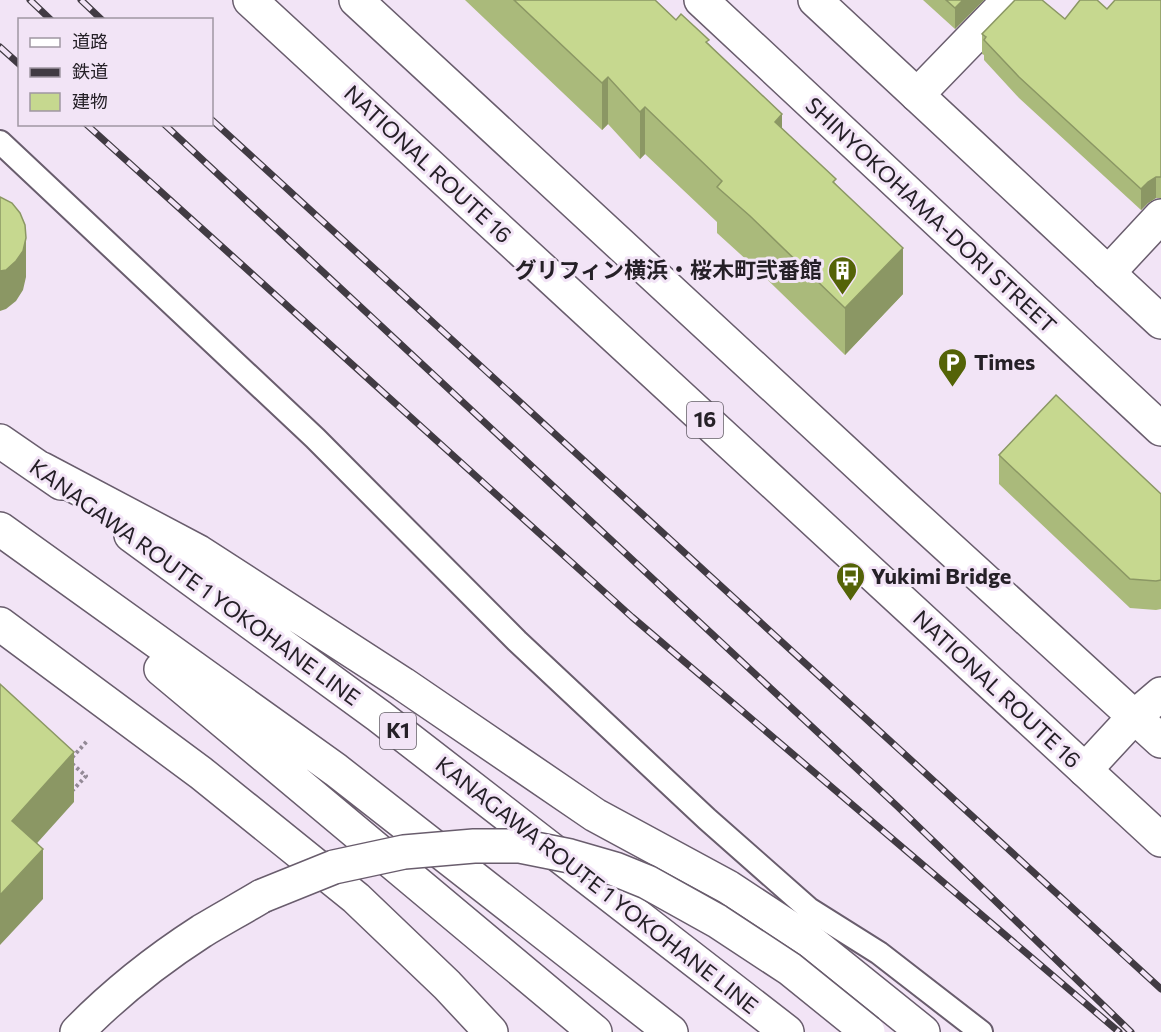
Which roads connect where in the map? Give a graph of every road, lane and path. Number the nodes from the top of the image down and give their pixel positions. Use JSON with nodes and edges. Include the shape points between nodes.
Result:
{"nodes":[{"id":1,"x":250,"y":0,"type":"edge"},
{"id":2,"x":357,"y":0,"type":"edge"},
{"id":3,"x":701,"y":0,"type":"edge"},
{"id":4,"x":1009,"y":0,"type":"edge"},
{"id":5,"x":825,"y":6,"type":"edge"},
{"id":6,"x":917,"y":95,"type":"junction"},
{"id":7,"x":0,"y":142,"type":"edge"},
{"id":8,"x":1161,"y":216,"type":"edge"},
{"id":9,"x":1108,"y":273,"type":"junction"},
{"id":10,"x":1161,"y":322,"type":"edge"},
{"id":11,"x":1161,"y":429,"type":"edge"},
{"id":12,"x":0,"y":441,"type":"edge"},
{"id":13,"x":42,"y":469,"type":"junction"},
{"id":14,"x":0,"y":529,"type":"edge"},
{"id":15,"x":0,"y":534,"type":"edge"},
{"id":16,"x":0,"y":624,"type":"edge"},
{"id":17,"x":1161,"y":694,"type":"edge"},
{"id":18,"x":1134,"y":717,"type":"junction"},
{"id":19,"x":91,"y":737,"type":"dead end"},
{"id":20,"x":1161,"y":741,"type":"edge"},
{"id":21,"x":1085,"y":770,"type":"junction"},
{"id":22,"x":67,"y":796,"type":"edge"},
{"id":23,"x":1161,"y":840,"type":"edge"},
{"id":24,"x":76,"y":1032,"type":"edge"},
{"id":25,"x":491,"y":1032,"type":"edge"},
{"id":26,"x":595,"y":1032,"type":"edge"},
{"id":27,"x":671,"y":1032,"type":"edge"},
{"id":28,"x":787,"y":1032,"type":"edge"},
{"id":29,"x":868,"y":1032,"type":"edge"},
{"id":30,"x":923,"y":1032,"type":"edge"},
{"id":31,"x":981,"y":1032,"type":"edge"}],
"edges":[{"from":1,"to":21,"type":"main road","name":"NATIONAL ROUTE 16","number":"16"},
{"from":2,"to":18,"type":"main road"},
{"from":3,"to":11,"type":"main road","name":"SHINYOKOHAMA-DORI STREET"},
{"from":4,"to":6,"type":"main road"},
{"from":5,"to":6,"type":"main road"},
{"from":6,"to":9,"type":"main road"},
{"from":7,"to":31,"type":"lane","via":[[315,438],[517,641],[707,819],[808,909],[879,953]]},
{"from":8,"to":9,"type":"main road"},
{"from":9,"to":10,"type":"main road"},
{"from":12,"to":13,"type":"main road","name":"KANAGAWA ROUTE 1 YOKOHANE LINE","number":"K1"},
{"from":13,"to":28,"type":"main road","name":"KANAGAWA ROUTE 1 YOKOHANE LINE","number":"K1","via":[[379,716]]},
{"from":13,"to":30,"type":"main road","via":[[199,552],[595,815],[728,886],[810,941]]},
{"from":14,"to":27,"type":"main road","via":[[336,770]]},
{"from":15,"to":26,"type":"main road"},
{"from":16,"to":25,"type":"main road","via":[[201,773],[356,898]]},
{"from":17,"to":18,"type":"main road"},
{"from":18,"to":20,"type":"main road"},
{"from":18,"to":21,"type":"main road"},
{"from":19,"to":22,"type":"path","via":[[69,761],[86,776]]},
{"from":21,"to":23,"type":"main road","name":"NATIONAL ROUTE 16","number":"16"},
{"from":24,"to":29,"type":"main road","bridge":true,"via":[[143,973],[262,896],[334,867],[404,852],[474,846],[520,846],[570,856],[647,882],[717,921],[790,969]]}]}
